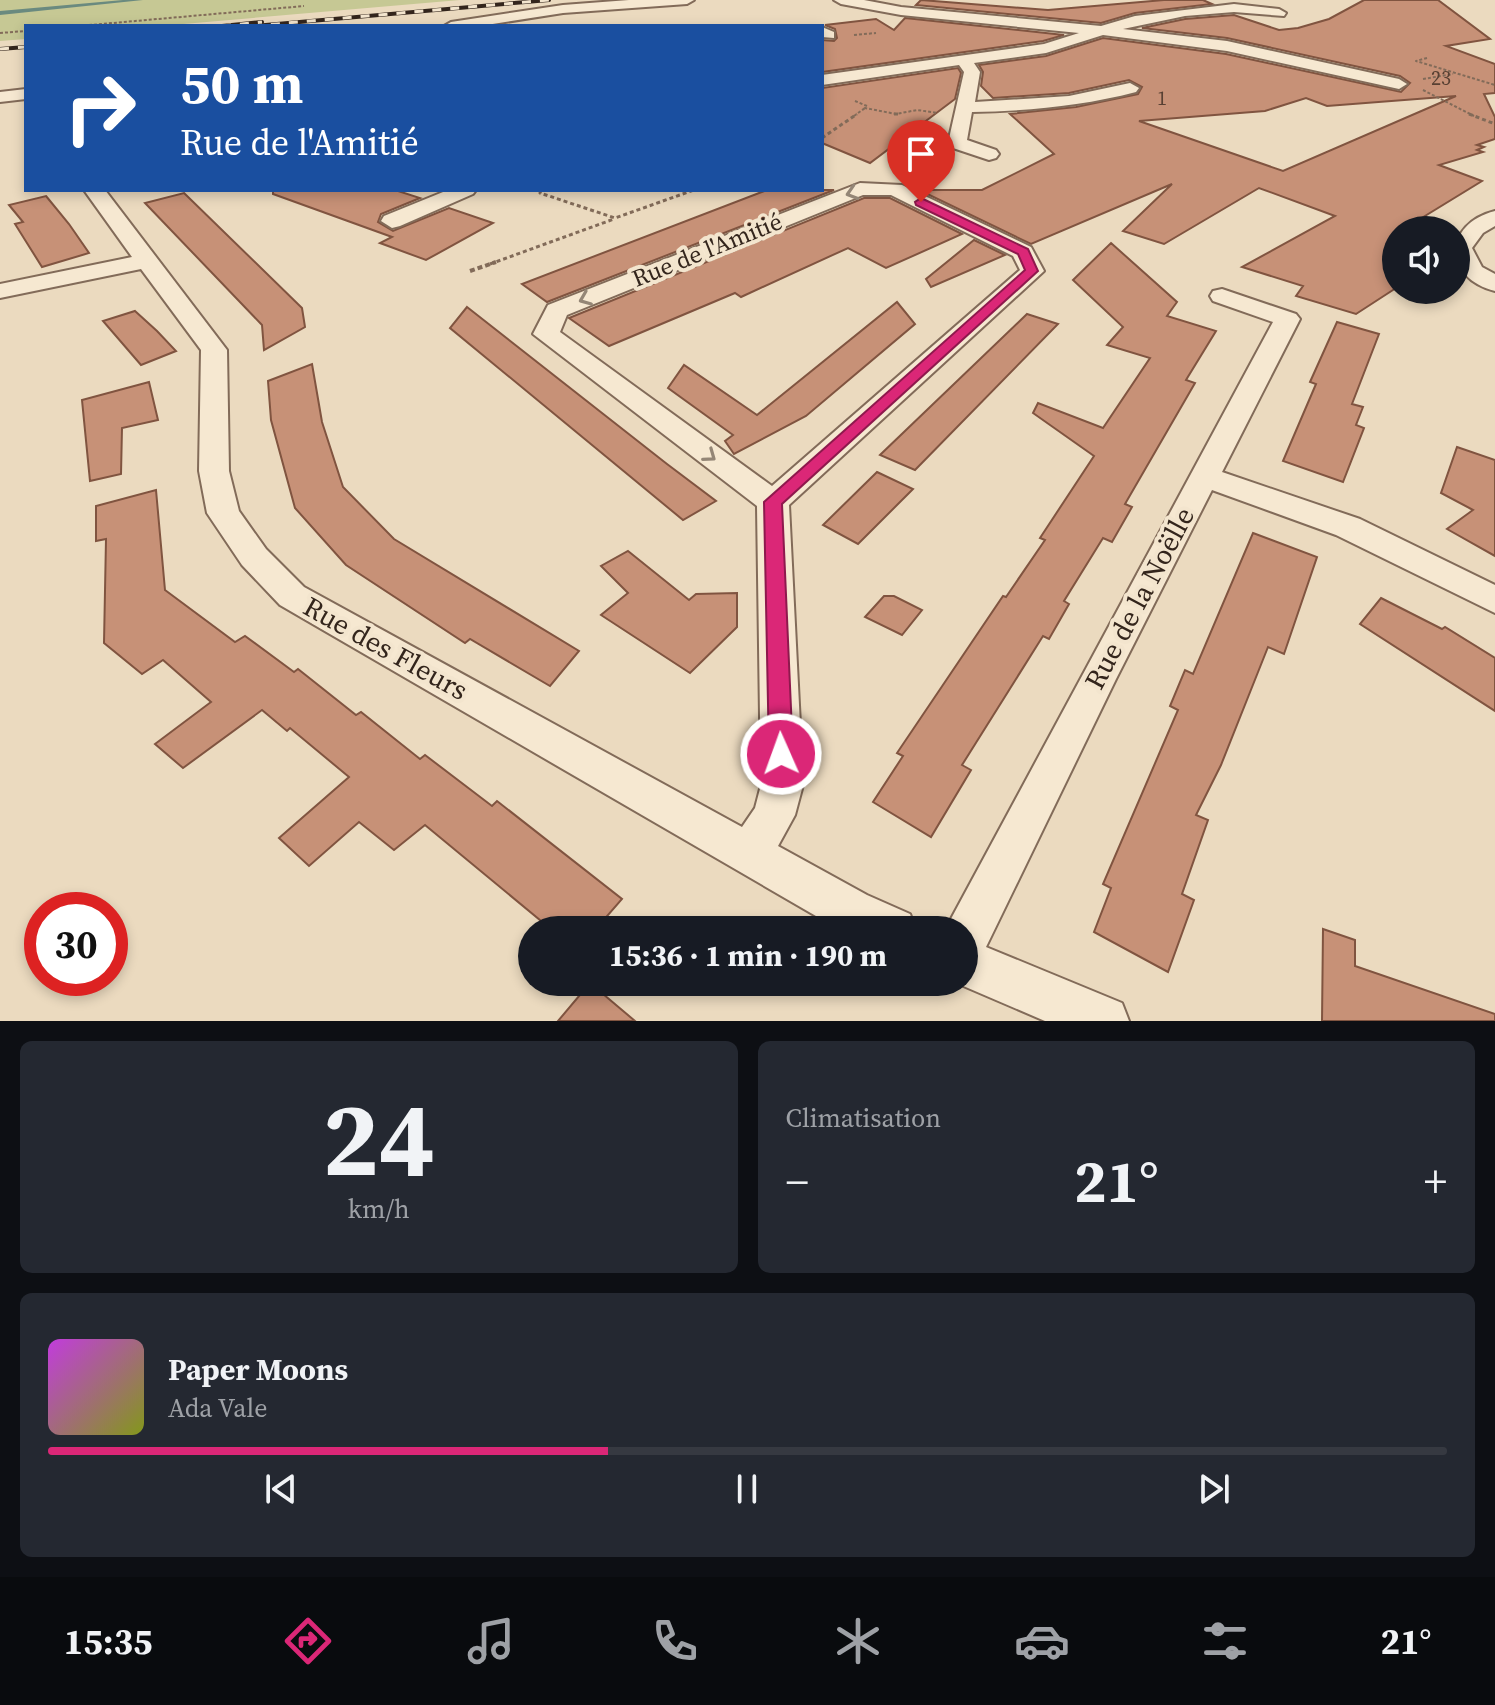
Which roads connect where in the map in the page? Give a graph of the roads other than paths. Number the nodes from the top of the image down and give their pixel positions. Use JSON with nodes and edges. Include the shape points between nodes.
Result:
{"nodes":[{"id":1,"x":687,"y":0,"type":"edge"},
{"id":2,"x":841,"y":0,"type":"edge"},
{"id":3,"x":1279,"y":13,"type":"dead end"},
{"id":4,"x":464,"y":24,"type":"edge"},
{"id":5,"x":1099,"y":30,"type":"junction"},
{"id":6,"x":962,"y":59,"type":"junction"},
{"id":7,"x":824,"y":80,"type":"edge"},
{"id":8,"x":1399,"y":84,"type":"road end"},
{"id":9,"x":1130,"y":88,"type":"dead end"},
{"id":10,"x":24,"y":94,"type":"edge"},
{"id":11,"x":0,"y":97,"type":"edge"},
{"id":12,"x":964,"y":111,"type":"junction"},
{"id":13,"x":989,"y":154,"type":"dead end"},
{"id":14,"x":95,"y":192,"type":"edge"},
{"id":15,"x":461,"y":192,"type":"edge"},
{"id":16,"x":1495,"y":217,"type":"edge"},
{"id":17,"x":392,"y":221,"type":"dead end"},
{"id":18,"x":146,"y":261,"type":"junction"},
{"id":19,"x":1495,"y":284,"type":"edge"},
{"id":20,"x":0,"y":291,"type":"edge"},
{"id":21,"x":1222,"y":296,"type":"dead end"},
{"id":22,"x":1203,"y":476,"type":"junction"},
{"id":23,"x":773,"y":502,"type":"junction"},
{"id":24,"x":1495,"y":600,"type":"edge"},
{"id":25,"x":750,"y":853,"type":"junction"},
{"id":26,"x":862,"y":916,"type":"edge"},
{"id":27,"x":977,"y":916,"type":"edge"},
{"id":28,"x":978,"y":968,"type":"edge"},
{"id":29,"x":1104,"y":1021,"type":"edge"}],
"edges":[{"from":1,"to":4,"type":"street","via":[[563,9]]},
{"from":2,"to":5,"type":"street"},
{"from":3,"to":5,"type":"street","via":[[1234,8],[1185,12]]},
{"from":5,"to":6,"type":"street","via":[[1046,48]]},
{"from":5,"to":8,"type":"street","via":[[1227,46]]},
{"from":6,"to":7,"type":"street"},
{"from":6,"to":12,"type":"street","via":[[972,72]]},
{"from":9,"to":12,"type":"street","via":[[1088,101]]},
{"from":10,"to":11,"type":"street"},
{"from":12,"to":13,"type":"street","via":[[957,143]]},
{"from":14,"to":18,"type":"street","name":"Rue des Fleurs"},
{"from":15,"to":17,"type":"street"},
{"from":16,"to":19,"type":"street","via":[[1475,228],[1461,248],[1473,271]]},
{"from":18,"to":20,"type":"street"},
{"from":18,"to":25,"type":"street","name":"Rue des Fleurs","via":[[214,350],[214,471],[223,513],[254,557],[292,596]]},
{"from":21,"to":22,"type":"street","name":"Rue de la Noëlle","via":[[1287,319]]},
{"from":22,"to":24,"type":"street","via":[[1348,527]]},
{"from":22,"to":27,"type":"street","name":"Rue de la Noëlle"},
{"from":23,"to":23,"type":"street","name":"Rue de l'Amitié","one_way":true,"via":[[1032,271],[1023,252],[895,189],[860,189],[557,310],[546,334]]},
{"from":23,"to":25,"type":"street","via":[[782,785],[774,815]]},
{"from":25,"to":26,"type":"street","name":"Rue des Fleurs"},
{"from":28,"to":29,"type":"street"}]}
